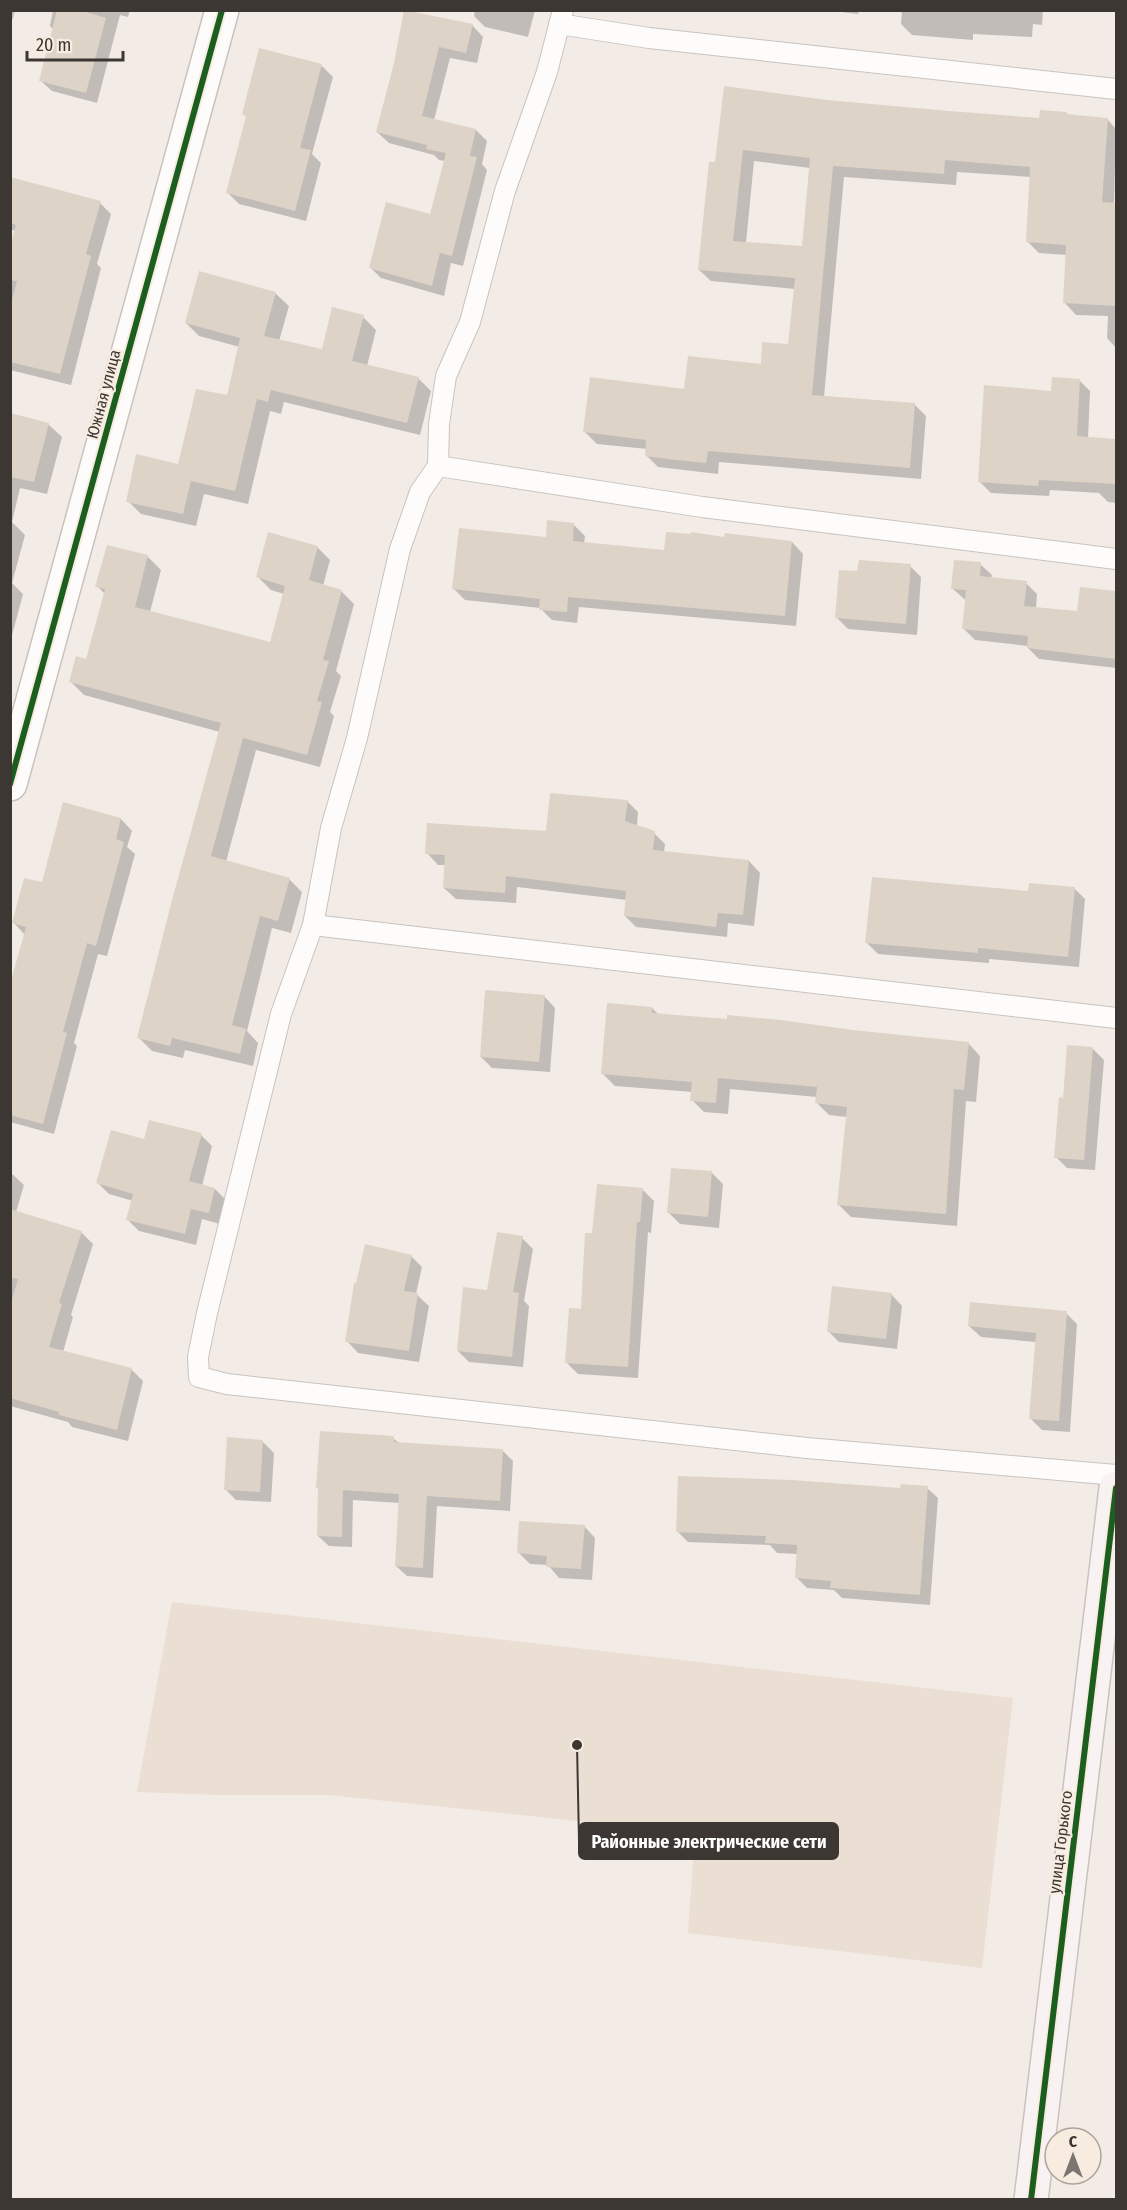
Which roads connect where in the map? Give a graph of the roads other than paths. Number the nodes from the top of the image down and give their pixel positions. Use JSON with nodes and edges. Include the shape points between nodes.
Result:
{"nodes":[{"id":1,"x":222,"y":10,"type":"edge"},
{"id":2,"x":561,"y":17,"type":"edge"},
{"id":3,"x":1116,"y":89,"type":"edge"},
{"id":4,"x":438,"y":466,"type":"junction"},
{"id":5,"x":1116,"y":559,"type":"edge"},
{"id":6,"x":10,"y":784,"type":"edge"},
{"id":7,"x":313,"y":926,"type":"junction"},
{"id":8,"x":1116,"y":1018,"type":"edge"},
{"id":9,"x":1116,"y":1475,"type":"edge"},
{"id":10,"x":1116,"y":1488,"type":"edge"},
{"id":11,"x":1031,"y":2199,"type":"edge"}],
"edges":[{"from":1,"to":6,"type":"street","name":"Южная улица"},
{"from":2,"to":3,"type":"lane","via":[[649,38]]},
{"from":2,"to":4,"type":"lane","via":[[547,72],[505,191],[470,322],[446,376]]},
{"from":4,"to":5,"type":"lane","via":[[702,507]]},
{"from":4,"to":7,"type":"lane","via":[[420,492],[400,549],[357,738],[330,828]]},
{"from":7,"to":8,"type":"lane"},
{"from":7,"to":9,"type":"lane","via":[[280,1014],[207,1313],[198,1357],[199,1377],[227,1384],[807,1448]]},
{"from":10,"to":11,"type":"street","name":"улица Горького"}]}
